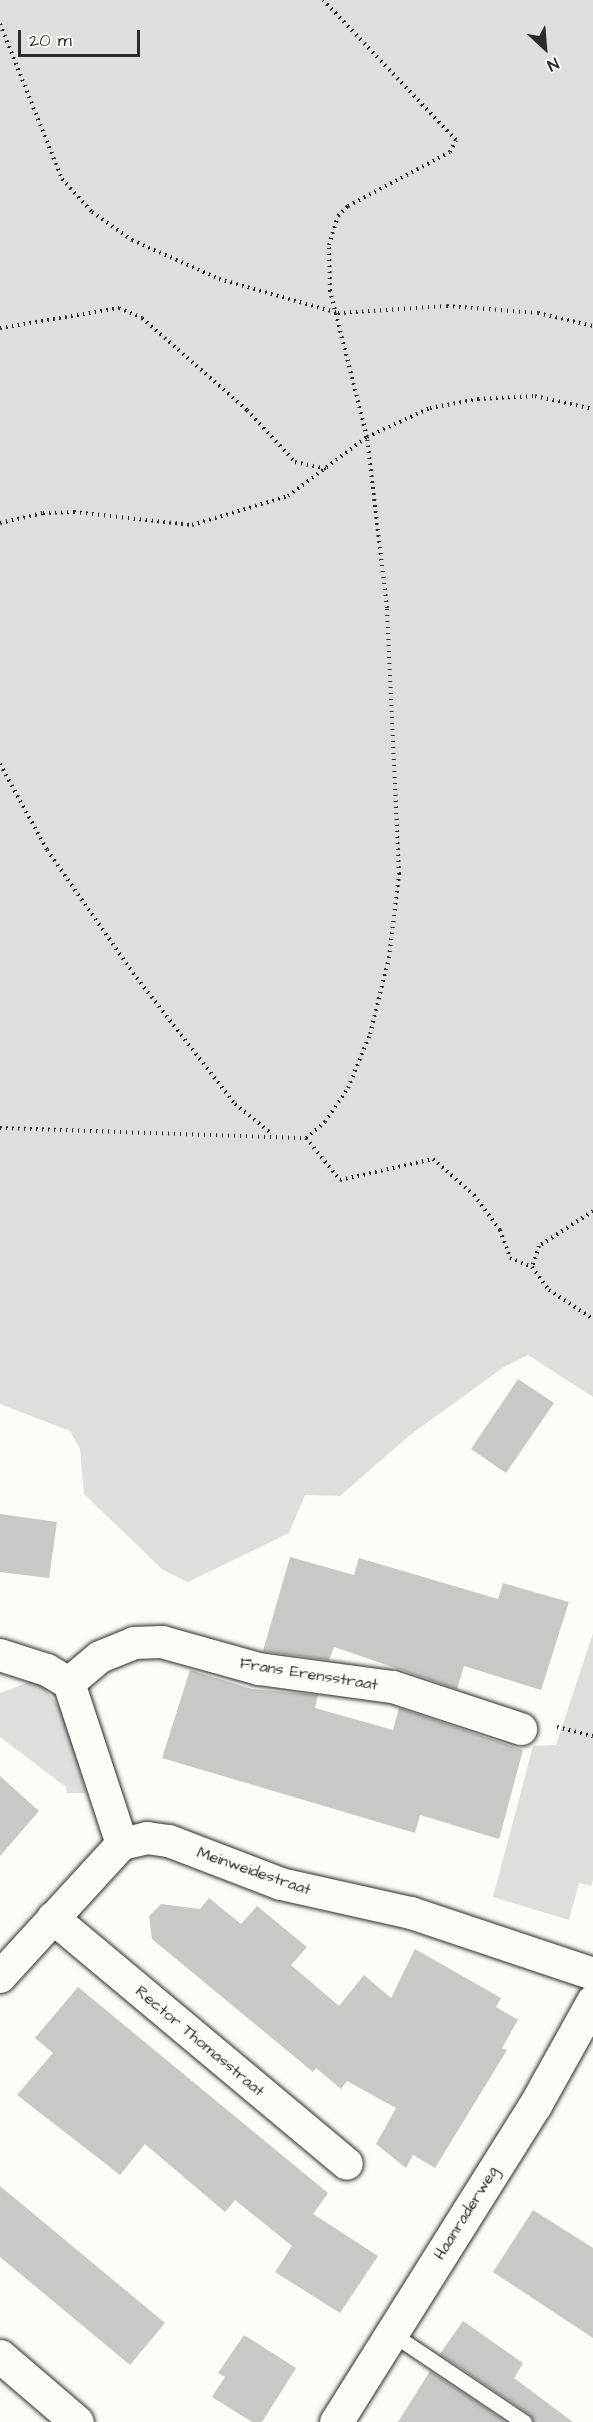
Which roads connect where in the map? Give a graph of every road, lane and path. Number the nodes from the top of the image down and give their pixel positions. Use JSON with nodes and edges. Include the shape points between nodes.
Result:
{"nodes":[{"id":1,"x":323,"y":0,"type":"edge"},
{"id":2,"x":0,"y":24,"type":"edge"},
{"id":3,"x":338,"y":313,"type":"junction"},
{"id":4,"x":593,"y":326,"type":"edge"},
{"id":5,"x":0,"y":328,"type":"edge"},
{"id":6,"x":593,"y":409,"type":"edge"},
{"id":7,"x":367,"y":437,"type":"junction"},
{"id":8,"x":328,"y":469,"type":"junction"},
{"id":9,"x":0,"y":523,"type":"edge"},
{"id":10,"x":0,"y":764,"type":"edge"},
{"id":11,"x":0,"y":1128,"type":"edge"},
{"id":12,"x":272,"y":1134,"type":"junction"},
{"id":13,"x":306,"y":1138,"type":"junction"},
{"id":14,"x":593,"y":1211,"type":"edge"},
{"id":15,"x":532,"y":1267,"type":"junction"},
{"id":16,"x":593,"y":1318,"type":"edge"},
{"id":17,"x":0,"y":1655,"type":"edge"},
{"id":18,"x":69,"y":1683,"type":"junction"},
{"id":19,"x":521,"y":1729,"type":"dead end"},
{"id":20,"x":582,"y":1736,"type":"dead end"},
{"id":21,"x":593,"y":1736,"type":"edge"},
{"id":22,"x":122,"y":1844,"type":"junction"},
{"id":23,"x":53,"y":1918,"type":"junction"},
{"id":24,"x":593,"y":1974,"type":"edge"},
{"id":25,"x":0,"y":1977,"type":"edge"},
{"id":26,"x":593,"y":2001,"type":"edge"},
{"id":27,"x":347,"y":2164,"type":"dead end"},
{"id":28,"x":391,"y":2333,"type":"junction"},
{"id":29,"x":0,"y":2355,"type":"edge"},
{"id":30,"x":77,"y":2422,"type":"edge"},
{"id":31,"x":336,"y":2422,"type":"edge"},
{"id":32,"x":524,"y":2422,"type":"edge"}],
"edges":[{"from":1,"to":3,"type":"path","via":[[456,140],[450,152],[357,199],[338,216],[329,255],[330,291]]},
{"from":2,"to":3,"type":"path","via":[[44,143],[62,179],[92,212],[132,240],[219,279]]},
{"from":3,"to":4,"type":"path","via":[[447,306],[538,313]]},
{"from":3,"to":7,"type":"path"},
{"from":5,"to":8,"type":"path","via":[[119,308],[135,315],[247,410],[295,462]]},
{"from":6,"to":7,"type":"path","via":[[535,396],[478,399],[430,408]]},
{"from":7,"to":8,"type":"path"},
{"from":7,"to":13,"type":"path","via":[[387,609],[399,874],[389,958],[370,1034],[348,1088],[326,1122]]},
{"from":8,"to":9,"type":"path","via":[[288,496],[192,525],[74,512],[43,513]]},
{"from":10,"to":12,"type":"path","via":[[47,850],[133,973],[236,1104]]},
{"from":11,"to":12,"type":"path"},
{"from":12,"to":13,"type":"path"},
{"from":13,"to":15,"type":"path","via":[[340,1180],[383,1167],[433,1159],[474,1195],[500,1230],[510,1258]]},
{"from":14,"to":15,"type":"path","via":[[539,1246]]},
{"from":15,"to":16,"type":"path","via":[[549,1290]]},
{"from":17,"to":18,"type":"street","via":[[47,1670]]},
{"from":18,"to":19,"type":"street","name":"Frans Erensstraat","via":[[100,1657],[134,1643],[162,1642],[259,1669],[393,1687]]},
{"from":18,"to":22,"type":"street"},
{"from":20,"to":21,"type":"path"},
{"from":22,"to":23,"type":"street"},
{"from":22,"to":24,"type":"street","name":"Meinweidestraat","via":[[147,1838],[169,1841],[281,1884],[411,1913]]},
{"from":23,"to":25,"type":"street"},
{"from":23,"to":27,"type":"street","name":"Rector Thomasstraat"},
{"from":26,"to":28,"type":"street","name":"Haanraderweg","via":[[535,2105]]},
{"from":28,"to":31,"type":"street","name":"Haanraderweg"},
{"from":28,"to":32,"type":"lane"},
{"from":29,"to":30,"type":"street"}]}
